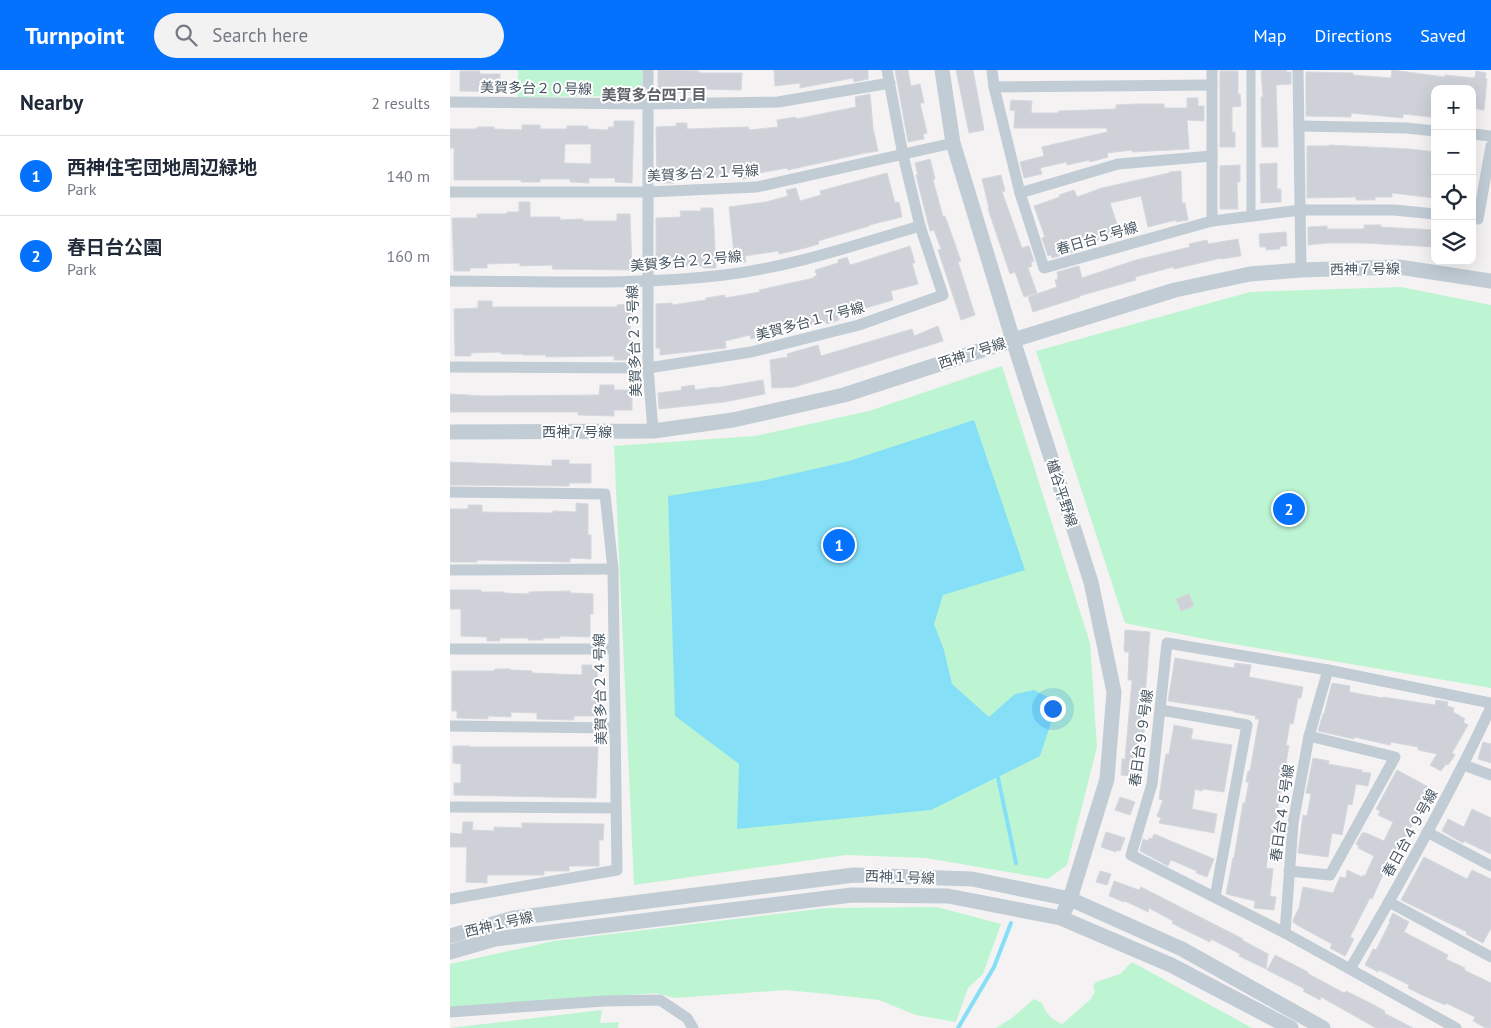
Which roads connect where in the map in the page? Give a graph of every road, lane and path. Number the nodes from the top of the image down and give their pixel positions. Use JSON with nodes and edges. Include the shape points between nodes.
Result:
{"nodes":[{"id":1,"x":648,"y":70,"type":"edge"},
{"id":2,"x":887,"y":70,"type":"edge"},
{"id":3,"x":942,"y":70,"type":"edge"},
{"id":4,"x":992,"y":70,"type":"edge"},
{"id":5,"x":1212,"y":70,"type":"edge"},
{"id":6,"x":1251,"y":70,"type":"edge"},
{"id":7,"x":1298,"y":70,"type":"edge"},
{"id":8,"x":890,"y":83,"type":"junction"},
{"id":9,"x":1212,"y":84,"type":"junction"},
{"id":10,"x":994,"y":87,"type":"junction"},
{"id":11,"x":450,"y":102,"type":"edge"},
{"id":12,"x":648,"y":104,"type":"junction"},
{"id":13,"x":1299,"y":126,"type":"junction"},
{"id":14,"x":1431,"y":131,"type":"edge"},
{"id":15,"x":1476,"y":134,"type":"edge"},
{"id":16,"x":1491,"y":136,"type":"edge"},
{"id":17,"x":953,"y":144,"type":"junction"},
{"id":18,"x":1491,"y":146,"type":"edge"},
{"id":19,"x":903,"y":154,"type":"junction"},
{"id":20,"x":1212,"y":156,"type":"junction"},
{"id":21,"x":450,"y":192,"type":"edge"},
{"id":22,"x":648,"y":192,"type":"junction"},
{"id":23,"x":1020,"y":193,"type":"junction"},
{"id":24,"x":1300,"y":210,"type":"junction"},
{"id":25,"x":1431,"y":214,"type":"edge"},
{"id":26,"x":1251,"y":216,"type":"junction"},
{"id":27,"x":1476,"y":219,"type":"edge"},
{"id":28,"x":1212,"y":221,"type":"junction"},
{"id":29,"x":920,"y":226,"type":"junction"},
{"id":30,"x":1302,"y":270,"type":"junction"},
{"id":31,"x":450,"y":281,"type":"edge"},
{"id":32,"x":647,"y":281,"type":"junction"},
{"id":33,"x":1491,"y":281,"type":"edge"},
{"id":34,"x":1013,"y":340,"type":"junction"},
{"id":35,"x":450,"y":367,"type":"edge"},
{"id":36,"x":648,"y":368,"type":"junction"},
{"id":37,"x":450,"y":432,"type":"edge"},
{"id":38,"x":654,"y":432,"type":"junction"},
{"id":39,"x":450,"y":492,"type":"edge"},
{"id":40,"x":613,"y":569,"type":"junction"},
{"id":41,"x":450,"y":570,"type":"edge"},
{"id":42,"x":614,"y":648,"type":"junction"},
{"id":43,"x":450,"y":649,"type":"edge"},
{"id":44,"x":1328,"y":670,"type":"junction"},
{"id":45,"x":1491,"y":703,"type":"edge"},
{"id":46,"x":1491,"y":707,"type":"edge"},
{"id":47,"x":1161,"y":710,"type":"junction"},
{"id":48,"x":450,"y":726,"type":"edge"},
{"id":49,"x":615,"y":728,"type":"junction"},
{"id":50,"x":1309,"y":736,"type":"junction"},
{"id":51,"x":1464,"y":765,"type":"junction"},
{"id":52,"x":1491,"y":775,"type":"edge"},
{"id":53,"x":450,"y":807,"type":"edge"},
{"id":54,"x":616,"y":808,"type":"junction"},
{"id":55,"x":1427,"y":832,"type":"junction"},
{"id":56,"x":1491,"y":866,"type":"edge"},
{"id":57,"x":1289,"y":871,"type":"junction"},
{"id":58,"x":1215,"y":897,"type":"junction"},
{"id":59,"x":1070,"y":899,"type":"junction"},
{"id":60,"x":450,"y":900,"type":"edge"},
{"id":61,"x":1389,"y":902,"type":"junction"},
{"id":62,"x":1061,"y":918,"type":"junction"},
{"id":63,"x":1285,"y":933,"type":"junction"},
{"id":64,"x":450,"y":936,"type":"edge"},
{"id":65,"x":450,"y":952,"type":"edge"},
{"id":66,"x":1491,"y":957,"type":"edge"},
{"id":67,"x":1350,"y":969,"type":"junction"},
{"id":68,"x":450,"y":1012,"type":"edge"},
{"id":69,"x":1298,"y":1014,"type":"junction"},
{"id":70,"x":693,"y":1028,"type":"edge"},
{"id":71,"x":1291,"y":1028,"type":"edge"},
{"id":72,"x":1323,"y":1028,"type":"edge"},
{"id":73,"x":1456,"y":1028,"type":"edge"}],
"edges":[{"from":1,"to":12,"type":"street","name":"美賀多台２３号線"},
{"from":2,"to":8,"type":"street","name":"美賀多台１７号線"},
{"from":3,"to":17,"type":"street","name":"櫨谷平野線"},
{"from":4,"to":10,"type":"street","name":"春日台５号線"},
{"from":5,"to":9,"type":"street"},
{"from":6,"to":26,"type":"street"},
{"from":7,"to":13,"type":"street"},
{"from":8,"to":12,"type":"street","name":"美賀多台２０号線","via":[[778,102]]},
{"from":8,"to":19,"type":"street","name":"美賀多台１７号線"},
{"from":9,"to":10,"type":"street"},
{"from":9,"to":20,"type":"street"},
{"from":10,"to":23,"type":"street","name":"春日台５号線"},
{"from":11,"to":12,"type":"street","name":"美賀多台２０号線"},
{"from":12,"to":22,"type":"street","name":"美賀多台２３号線"},
{"from":13,"to":14,"type":"street"},
{"from":13,"to":24,"type":"street"},
{"from":15,"to":16,"type":"street"},
{"from":17,"to":19,"type":"street","name":"美賀多台２１号線"},
{"from":17,"to":34,"type":"street","name":"櫨谷平野線"},
{"from":18,"to":27,"type":"street"},
{"from":19,"to":22,"type":"street","name":"美賀多台２１号線","via":[[757,187]]},
{"from":19,"to":29,"type":"street","name":"美賀多台１７号線"},
{"from":20,"to":23,"type":"street","via":[[1118,164]]},
{"from":20,"to":28,"type":"street"},
{"from":21,"to":22,"type":"street","name":"美賀多台２１号線"},
{"from":22,"to":32,"type":"street","name":"美賀多台２３号線"},
{"from":23,"to":28,"type":"street","name":"春日台５号線","via":[[1044,268]]},
{"from":24,"to":25,"type":"street","name":"春日台５号線","via":[[1394,210]]},
{"from":24,"to":26,"type":"street","name":"春日台５号線"},
{"from":24,"to":30,"type":"street"},
{"from":26,"to":28,"type":"street","name":"春日台５号線"},
{"from":29,"to":32,"type":"street","name":"美賀多台２２号線","via":[[810,259],[725,275]]},
{"from":29,"to":36,"type":"street","name":"美賀多台１７号線","via":[[943,295],[859,326],[751,352]]},
{"from":30,"to":33,"type":"street","name":"西神７号線","via":[[1399,267]]},
{"from":30,"to":34,"type":"street","name":"西神７号線","via":[[1250,274],[1176,290]]},
{"from":31,"to":32,"type":"street","name":"美賀多台２２号線"},
{"from":32,"to":36,"type":"street","name":"美賀多台２３号線"},
{"from":34,"to":38,"type":"street","name":"西神７号線","via":[[844,395],[733,420]]},
{"from":34,"to":59,"type":"street","name":"櫨谷平野線","via":[[1091,582],[1114,692],[1107,779]]},
{"from":35,"to":36,"type":"street","name":"美賀多台１７号線"},
{"from":36,"to":38,"type":"street","name":"美賀多台２３号線"},
{"from":37,"to":38,"type":"street","name":"西神７号線"},
{"from":39,"to":40,"type":"street","name":"美賀多台２４号線","via":[[605,494]]},
{"from":40,"to":41,"type":"street"},
{"from":40,"to":42,"type":"street","name":"美賀多台２４号線"},
{"from":42,"to":43,"type":"street"},
{"from":42,"to":49,"type":"street","name":"美賀多台２４号線"},
{"from":44,"to":45,"type":"street"},
{"from":44,"to":47,"type":"street","name":"春日台９９号線","via":[[1167,643]]},
{"from":44,"to":50,"type":"street","name":"春日台４５号線"},
{"from":46,"to":51,"type":"street","name":"春日台４９号線"},
{"from":47,"to":58,"type":"street","name":"春日台９９号線","via":[[1152,784],[1131,855]]},
{"from":47,"to":58,"type":"street","via":[[1247,725]]},
{"from":48,"to":49,"type":"street"},
{"from":49,"to":54,"type":"street","name":"美賀多台２４号線"},
{"from":50,"to":57,"type":"street","name":"春日台４５号線","via":[[1293,823]]},
{"from":50,"to":57,"type":"street","via":[[1395,757],[1330,875]]},
{"from":51,"to":52,"type":"street"},
{"from":51,"to":55,"type":"street","name":"春日台４９号線"},
{"from":53,"to":54,"type":"street"},
{"from":54,"to":60,"type":"street","name":"美賀多台２４号線","via":[[617,870]]},
{"from":55,"to":56,"type":"street"},
{"from":55,"to":61,"type":"street","name":"春日台４９号線"},
{"from":57,"to":63,"type":"street","name":"春日台４５号線"},
{"from":58,"to":63,"type":"street","name":"春日台９９号線"},
{"from":59,"to":62,"type":"street","name":"櫨谷平野線"},
{"from":59,"to":64,"type":"street","name":"西神１号線","via":[[972,879],[854,875],[514,918]]},
{"from":59,"to":69,"type":"street","name":"西神１号線","via":[[1182,949]]},
{"from":61,"to":66,"type":"street"},
{"from":61,"to":67,"type":"street","name":"春日台４９号線"},
{"from":62,"to":65,"type":"street","name":"西神１号線","via":[[948,896],[852,895],[495,939]]},
{"from":62,"to":71,"type":"street","name":"西神１号線","via":[[1171,965]]},
{"from":63,"to":67,"type":"street"},
{"from":67,"to":73,"type":"street"},
{"from":68,"to":70,"type":"street","via":[[604,1000],[660,1000],[687,1018]]},
{"from":69,"to":71,"type":"street"},
{"from":69,"to":72,"type":"street","name":"西神１号線"}]}
